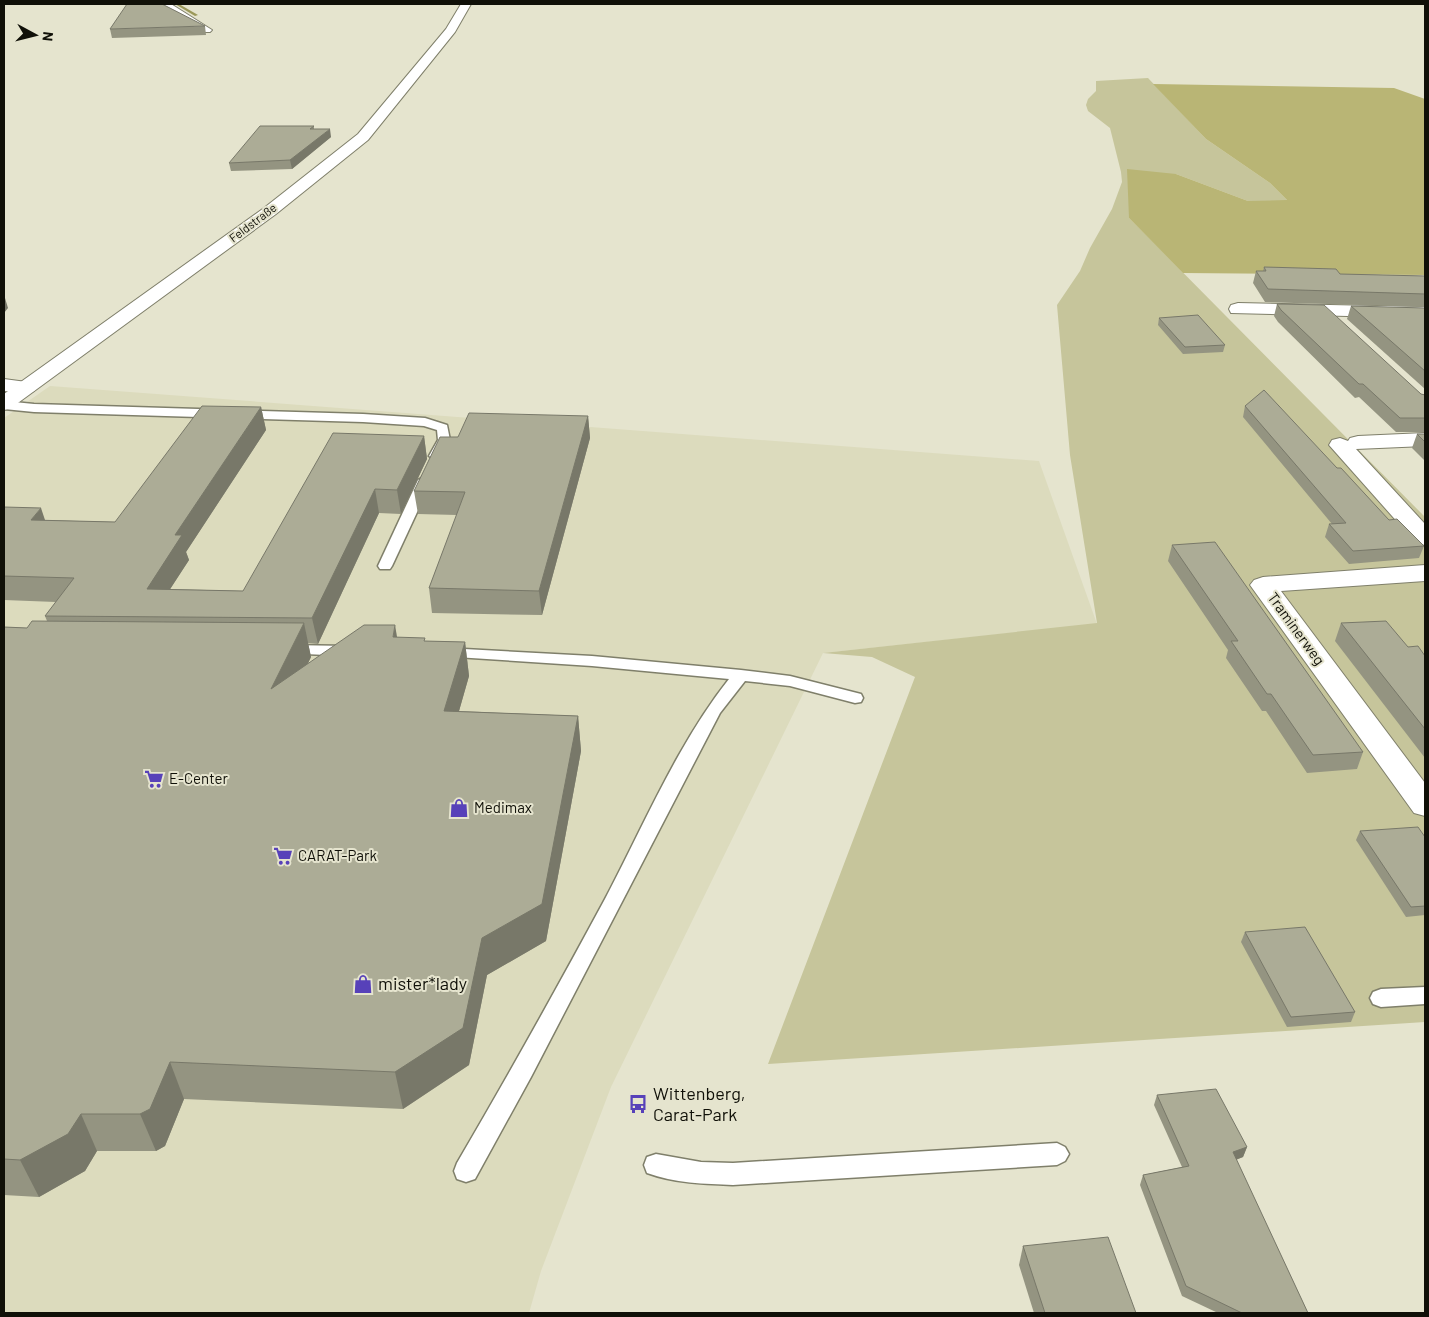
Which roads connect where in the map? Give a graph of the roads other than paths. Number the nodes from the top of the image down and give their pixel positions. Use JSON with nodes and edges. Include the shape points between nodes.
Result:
{"nodes":[{"id":1,"x":164,"y":4,"type":"edge"},
{"id":2,"x":466,"y":4,"type":"edge"},
{"id":3,"x":206,"y":30,"type":"dead end"},
{"id":4,"x":1238,"y":308,"type":"dead end"},
{"id":5,"x":1326,"y":311,"type":"junction"},
{"id":6,"x":1425,"y":313,"type":"edge"},
{"id":7,"x":1344,"y":330,"type":"edge"},
{"id":8,"x":4,"y":385,"type":"edge"},
{"id":9,"x":27,"y":387,"type":"junction"},
{"id":10,"x":4,"y":404,"type":"edge"},
{"id":11,"x":1425,"y":439,"type":"edge"},
{"id":12,"x":1425,"y":538,"type":"edge"},
{"id":13,"x":384,"y":566,"type":"dead end"},
{"id":14,"x":1425,"y":573,"type":"edge"},
{"id":15,"x":276,"y":650,"type":"edge"},
{"id":16,"x":362,"y":651,"type":"edge"},
{"id":17,"x":429,"y":653,"type":"edge"},
{"id":18,"x":741,"y":675,"type":"junction"},
{"id":19,"x":855,"y":698,"type":"dead end"},
{"id":20,"x":1425,"y":805,"type":"edge"},
{"id":21,"x":1425,"y":995,"type":"edge"},
{"id":22,"x":1381,"y":998,"type":"dead end"},
{"id":23,"x":1056,"y":1154,"type":"dead end"},
{"id":24,"x":656,"y":1165,"type":"dead end"},
{"id":25,"x":466,"y":1171,"type":"dead end"}],
"edges":[{"from":1,"to":3,"type":"street"},
{"from":2,"to":9,"type":"street","name":"Feldstraße","via":[[451,30],[363,137],[270,211]]},
{"from":4,"to":5,"type":"street"},
{"from":5,"to":6,"type":"street"},
{"from":5,"to":7,"type":"street"},
{"from":8,"to":9,"type":"street"},
{"from":9,"to":10,"type":"street","name":"Feldstraße"},
{"from":10,"to":13,"type":"lane","via":[[363,418],[425,422],[444,428],[444,440]]},
{"from":11,"to":12,"type":"street","via":[[1349,444]]},
{"from":14,"to":20,"type":"street","name":"Traminerweg","via":[[1263,584]]},
{"from":15,"to":16,"type":"lane"},
{"from":17,"to":18,"type":"lane","via":[[592,660]]},
{"from":18,"to":19,"type":"lane","via":[[790,681]]},
{"from":18,"to":25,"type":"lane","via":[[713,711],[691,750],[601,926]]},
{"from":21,"to":22,"type":"lane"},
{"from":23,"to":24,"type":"lane","via":[[732,1174],[701,1173]]}]}
